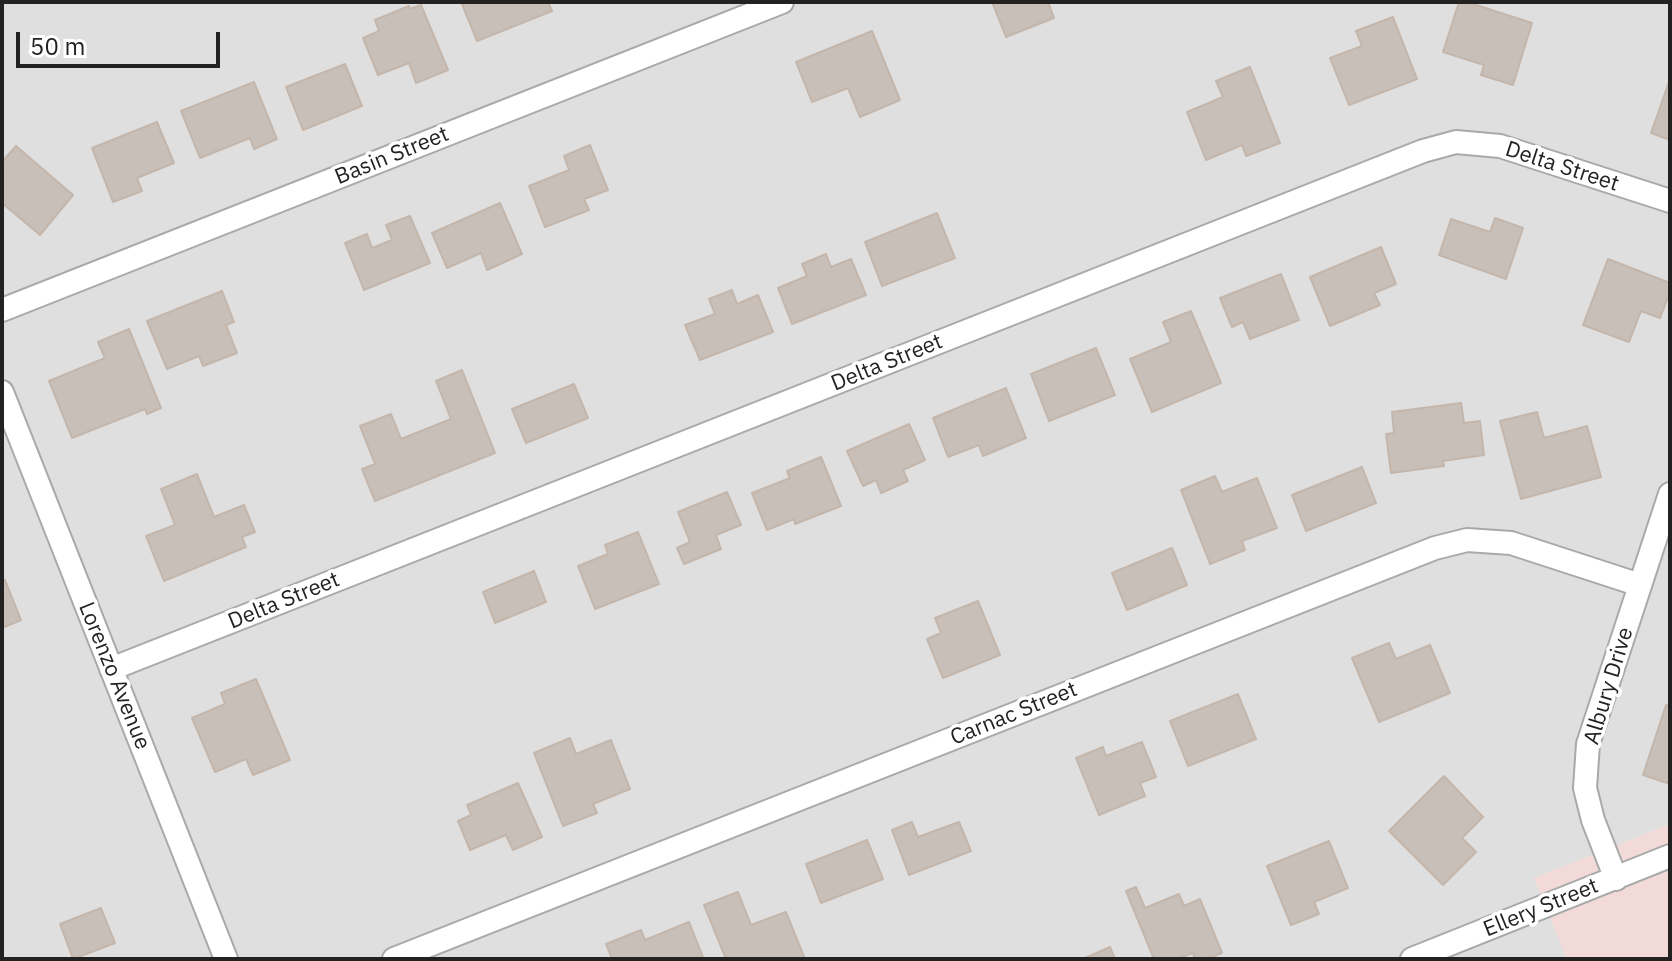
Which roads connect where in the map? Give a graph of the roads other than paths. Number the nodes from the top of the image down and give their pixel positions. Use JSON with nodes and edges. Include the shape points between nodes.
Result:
{"nodes":[{"id":1,"x":782,"y":2,"type":"edge"},
{"id":2,"x":1670,"y":201,"type":"edge"},
{"id":3,"x":2,"y":310,"type":"edge"},
{"id":4,"x":2,"y":392,"type":"edge"},
{"id":5,"x":1670,"y":494,"type":"edge"},
{"id":6,"x":1640,"y":585,"type":"junction"},
{"id":7,"x":111,"y":669,"type":"junction"},
{"id":8,"x":1670,"y":856,"type":"edge"},
{"id":9,"x":1616,"y":879,"type":"junction"},
{"id":10,"x":226,"y":959,"type":"edge"},
{"id":11,"x":394,"y":959,"type":"edge"},
{"id":12,"x":1412,"y":959,"type":"edge"}],
"edges":[{"from":1,"to":3,"type":"street","name":"Basin Street"},
{"from":2,"to":7,"type":"street","name":"Delta Street","via":[[1500,146],[1456,142],[1423,151]]},
{"from":4,"to":7,"type":"street","name":"Lorenzo Avenue"},
{"from":5,"to":6,"type":"street","name":"Albury Drive"},
{"from":6,"to":9,"type":"street","name":"Albury Drive","via":[[1588,744],[1585,788]]},
{"from":6,"to":11,"type":"street","name":"Carnac Street","via":[[1511,543],[1467,540],[1435,548]]},
{"from":7,"to":10,"type":"street","name":"Lorenzo Avenue"},
{"from":8,"to":9,"type":"street","name":"Ellery Street"},
{"from":9,"to":12,"type":"street","name":"Ellery Street"}]}
